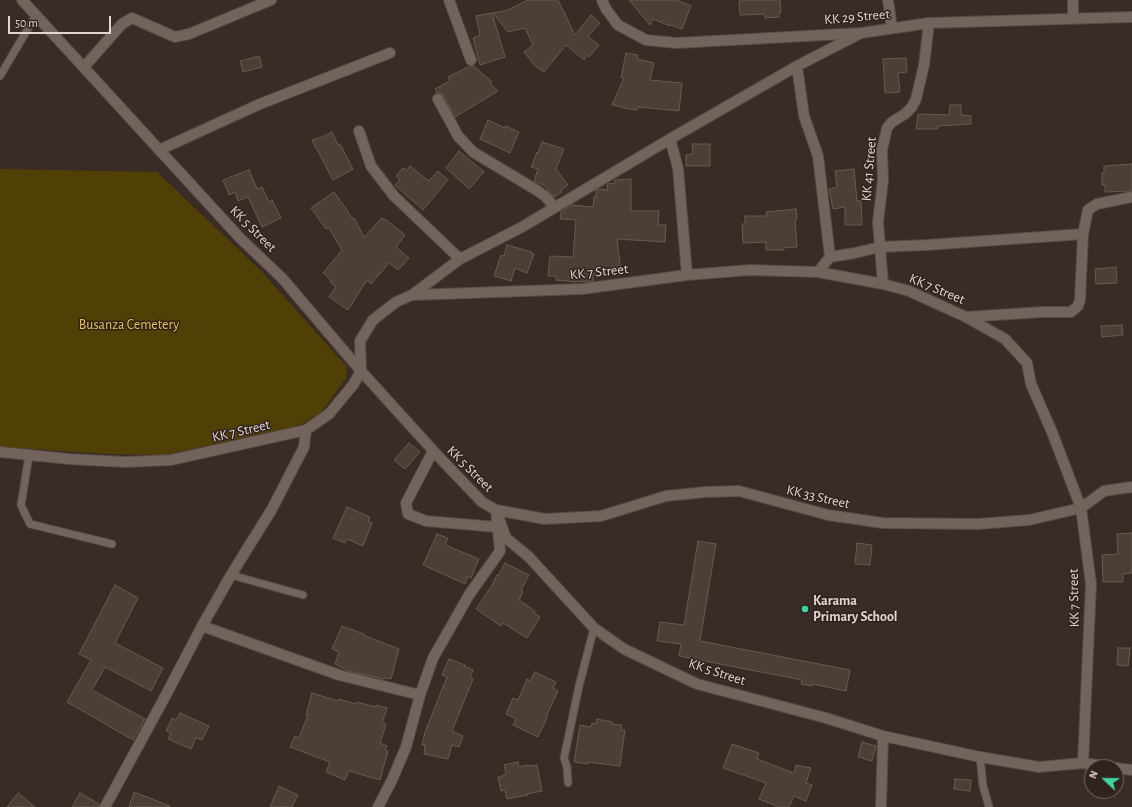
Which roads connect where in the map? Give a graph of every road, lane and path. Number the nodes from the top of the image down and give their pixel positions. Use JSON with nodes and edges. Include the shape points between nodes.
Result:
{"nodes":[{"id":1,"x":22,"y":0,"type":"edge"},
{"id":2,"x":271,"y":0,"type":"edge"},
{"id":3,"x":449,"y":0,"type":"edge"},
{"id":4,"x":602,"y":0,"type":"edge"},
{"id":5,"x":888,"y":0,"type":"edge"},
{"id":6,"x":1073,"y":0,"type":"edge"},
{"id":7,"x":36,"y":15,"type":"junction"},
{"id":8,"x":1132,"y":17,"type":"edge"},
{"id":9,"x":1073,"y":18,"type":"junction"},
{"id":10,"x":929,"y":23,"type":"junction"},
{"id":11,"x":892,"y":28,"type":"junction"},
{"id":12,"x":862,"y":33,"type":"junction"},
{"id":13,"x":390,"y":53,"type":"dead end"},
{"id":14,"x":471,"y":60,"type":"dead end"},
{"id":15,"x":797,"y":66,"type":"junction"},
{"id":16,"x":84,"y":67,"type":"junction"},
{"id":17,"x":0,"y":76,"type":"edge"},
{"id":18,"x":438,"y":99,"type":"dead end"},
{"id":19,"x":359,"y":131,"type":"dead end"},
{"id":20,"x":670,"y":139,"type":"junction"},
{"id":21,"x":159,"y":150,"type":"junction"},
{"id":22,"x":1132,"y":197,"type":"edge"},
{"id":23,"x":554,"y":207,"type":"junction"},
{"id":24,"x":1083,"y":234,"type":"junction"},
{"id":25,"x":880,"y":247,"type":"junction"},
{"id":26,"x":830,"y":257,"type":"junction"},
{"id":27,"x":460,"y":259,"type":"junction"},
{"id":28,"x":818,"y":272,"type":"junction"},
{"id":29,"x":687,"y":275,"type":"junction"},
{"id":30,"x":883,"y":284,"type":"junction"},
{"id":31,"x":412,"y":295,"type":"junction"},
{"id":32,"x":966,"y":317,"type":"junction"},
{"id":33,"x":361,"y":371,"type":"junction"},
{"id":34,"x":306,"y":430,"type":"junction"},
{"id":35,"x":432,"y":450,"type":"junction"},
{"id":36,"x":0,"y":452,"type":"edge"},
{"id":37,"x":29,"y":455,"type":"junction"},
{"id":38,"x":1132,"y":487,"type":"edge"},
{"id":39,"x":1081,"y":508,"type":"junction"},
{"id":40,"x":496,"y":510,"type":"junction"},
{"id":41,"x":498,"y":527,"type":"junction"},
{"id":42,"x":112,"y":544,"type":"dead end"},
{"id":43,"x":231,"y":574,"type":"junction"},
{"id":44,"x":303,"y":595,"type":"dead end"},
{"id":45,"x":202,"y":626,"type":"junction"},
{"id":46,"x":594,"y":628,"type":"junction"},
{"id":47,"x":420,"y":695,"type":"junction"},
{"id":48,"x":882,"y":736,"type":"junction"},
{"id":49,"x":980,"y":757,"type":"junction"},
{"id":50,"x":1083,"y":763,"type":"joint"},
{"id":51,"x":568,"y":784,"type":"dead end"},
{"id":52,"x":104,"y":807,"type":"edge"},
{"id":53,"x":378,"y":807,"type":"edge"},
{"id":54,"x":881,"y":807,"type":"edge"},
{"id":55,"x":989,"y":807,"type":"edge"}],
"edges":[{"from":1,"to":7,"type":"street","name":"KK 5 Street"},
{"from":2,"to":16,"type":"street","via":[[189,34],[175,37],[132,18],[122,24]]},
{"from":3,"to":14,"type":"street"},
{"from":4,"to":12,"type":"street","name":"KK 29 Street","via":[[618,25],[646,40],[677,43]]},
{"from":5,"to":11,"type":"street"},
{"from":6,"to":9,"type":"street"},
{"from":7,"to":16,"type":"street","name":"KK 5 Street"},
{"from":7,"to":17,"type":"lane"},
{"from":8,"to":9,"type":"street","name":"KK 29 Street"},
{"from":9,"to":10,"type":"street","name":"KK 29 Street"},
{"from":10,"to":11,"type":"street","name":"KK 29 Street"},
{"from":10,"to":25,"type":"street","name":"KK 41 Street","via":[[924,65],[916,99],[905,114],[887,128],[882,150],[883,180],[878,222]]},
{"from":11,"to":12,"type":"street","name":"KK 29 Street"},
{"from":12,"to":15,"type":"street","name":"KK 7 Street"},
{"from":13,"to":21,"type":"street","via":[[260,104]]},
{"from":15,"to":20,"type":"street","name":"KK 7 Street"},
{"from":15,"to":26,"type":"street","via":[[804,116],[818,156]]},
{"from":16,"to":21,"type":"street","name":"KK 5 Street"},
{"from":18,"to":23,"type":"street","via":[[458,136],[472,152],[538,191]]},
{"from":19,"to":27,"type":"street","via":[[371,166],[394,196]]},
{"from":20,"to":23,"type":"street","name":"KK 7 Street"},
{"from":20,"to":29,"type":"street","via":[[678,168]]},
{"from":21,"to":33,"type":"street","name":"KK 5 Street","via":[[240,238],[282,278]]},
{"from":22,"to":24,"type":"street","via":[[1097,204],[1088,210]]},
{"from":23,"to":27,"type":"street","name":"KK 7 Street","via":[[522,227]]},
{"from":24,"to":25,"type":"street"},
{"from":24,"to":32,"type":"street","via":[[1080,300],[1071,312]]},
{"from":25,"to":26,"type":"street"},
{"from":25,"to":30,"type":"street","name":"KK 41 Street"},
{"from":26,"to":28,"type":"street"},
{"from":27,"to":31,"type":"street","name":"KK 7 Street"},
{"from":28,"to":29,"type":"street","name":"KK 7 Street","via":[[750,270]]},
{"from":28,"to":30,"type":"street","name":"KK 7 Street"},
{"from":29,"to":31,"type":"street","name":"KK 7 Street","via":[[582,289]]},
{"from":30,"to":32,"type":"street","name":"KK 7 Street","via":[[908,291]]},
{"from":31,"to":33,"type":"street","name":"KK 7 Street","via":[[396,302],[373,320],[360,341]]},
{"from":32,"to":39,"type":"street","name":"KK 7 Street","via":[[1005,339],[1027,363],[1031,384]]},
{"from":33,"to":34,"type":"street","name":"KK 7 Street","via":[[353,386],[329,414]]},
{"from":33,"to":35,"type":"street","name":"KK 5 Street"},
{"from":34,"to":37,"type":"street","name":"KK 7 Street","via":[[171,460],[124,462]]},
{"from":34,"to":43,"type":"street","via":[[304,447],[272,509]]},
{"from":35,"to":40,"type":"street","name":"KK 5 Street","via":[[482,502]]},
{"from":35,"to":41,"type":"street","via":[[406,503],[408,514],[426,521]]},
{"from":36,"to":37,"type":"street","name":"KK 7 Street"},
{"from":37,"to":42,"type":"lane","via":[[22,505],[30,524]]},
{"from":38,"to":39,"type":"street","name":"KK 33 Street","via":[[1104,491]]},
{"from":39,"to":40,"type":"street","name":"KK 33 Street","via":[[1029,520],[978,524],[883,523],[828,515],[739,491],[666,496],[601,516],[545,520]]},
{"from":39,"to":50,"type":"street","name":"KK 7 Street","via":[[1091,584]]},
{"from":40,"to":41,"type":"street"},
{"from":40,"to":46,"type":"street","name":"KK 5 Street","via":[[506,538],[529,558]]},
{"from":41,"to":47,"type":"street","via":[[500,551],[469,595],[433,658]]},
{"from":43,"to":44,"type":"lane"},
{"from":43,"to":45,"type":"street"},
{"from":45,"to":47,"type":"street","via":[[340,675]]},
{"from":45,"to":52,"type":"street"},
{"from":46,"to":48,"type":"street","name":"KK 5 Street","via":[[624,649],[697,684],[826,718]]},
{"from":46,"to":51,"type":"lane","via":[[564,758]]},
{"from":47,"to":53,"type":"street","via":[[406,747]]},
{"from":48,"to":49,"type":"street","name":"KK 5 Street"},
{"from":48,"to":54,"type":"street"},
{"from":49,"to":50,"type":"street","name":"KK 5 Street","via":[[1038,767]]},
{"from":49,"to":55,"type":"lane","via":[[983,786]]}]}
